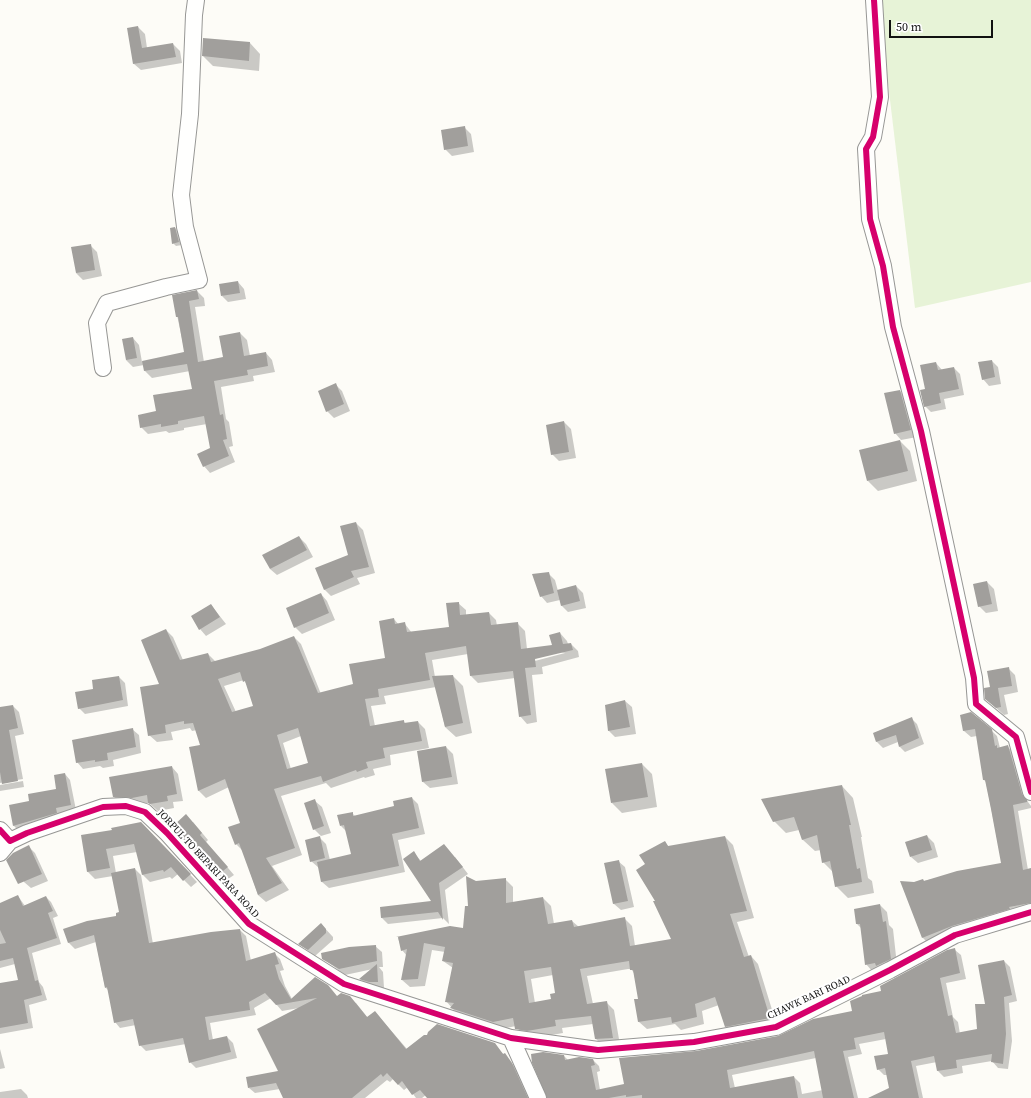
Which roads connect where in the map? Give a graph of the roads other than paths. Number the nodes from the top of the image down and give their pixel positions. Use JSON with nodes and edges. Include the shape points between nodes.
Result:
{"nodes":[{"id":1,"x":196,"y":0,"type":"edge"},
{"id":2,"x":874,"y":0,"type":"edge"},
{"id":3,"x":103,"y":368,"type":"dead end"},
{"id":4,"x":1031,"y":792,"type":"edge"},
{"id":5,"x":3,"y":841,"type":"edge"},
{"id":6,"x":1031,"y":912,"type":"edge"},
{"id":7,"x":511,"y":1038,"type":"junction"},
{"id":8,"x":538,"y":1098,"type":"edge"}],
"edges":[{"from":1,"to":3,"type":"street","via":[[190,114],[181,195],[185,227],[199,280],[108,303],[97,323]]},
{"from":2,"to":4,"type":"street","via":[[880,97],[873,137],[866,149],[870,219],[883,266],[892,327],[921,431],[974,678],[976,704],[1016,738]]},
{"from":5,"to":7,"type":"street","name":"JORPUL TO BEPARI PARA ROAD","via":[[103,807],[126,806],[145,812],[249,924],[344,984]]},
{"from":6,"to":7,"type":"street","name":"CHAWK BARI ROAD","via":[[955,935],[776,1027],[694,1042],[598,1050]]},
{"from":7,"to":8,"type":"street"}]}
